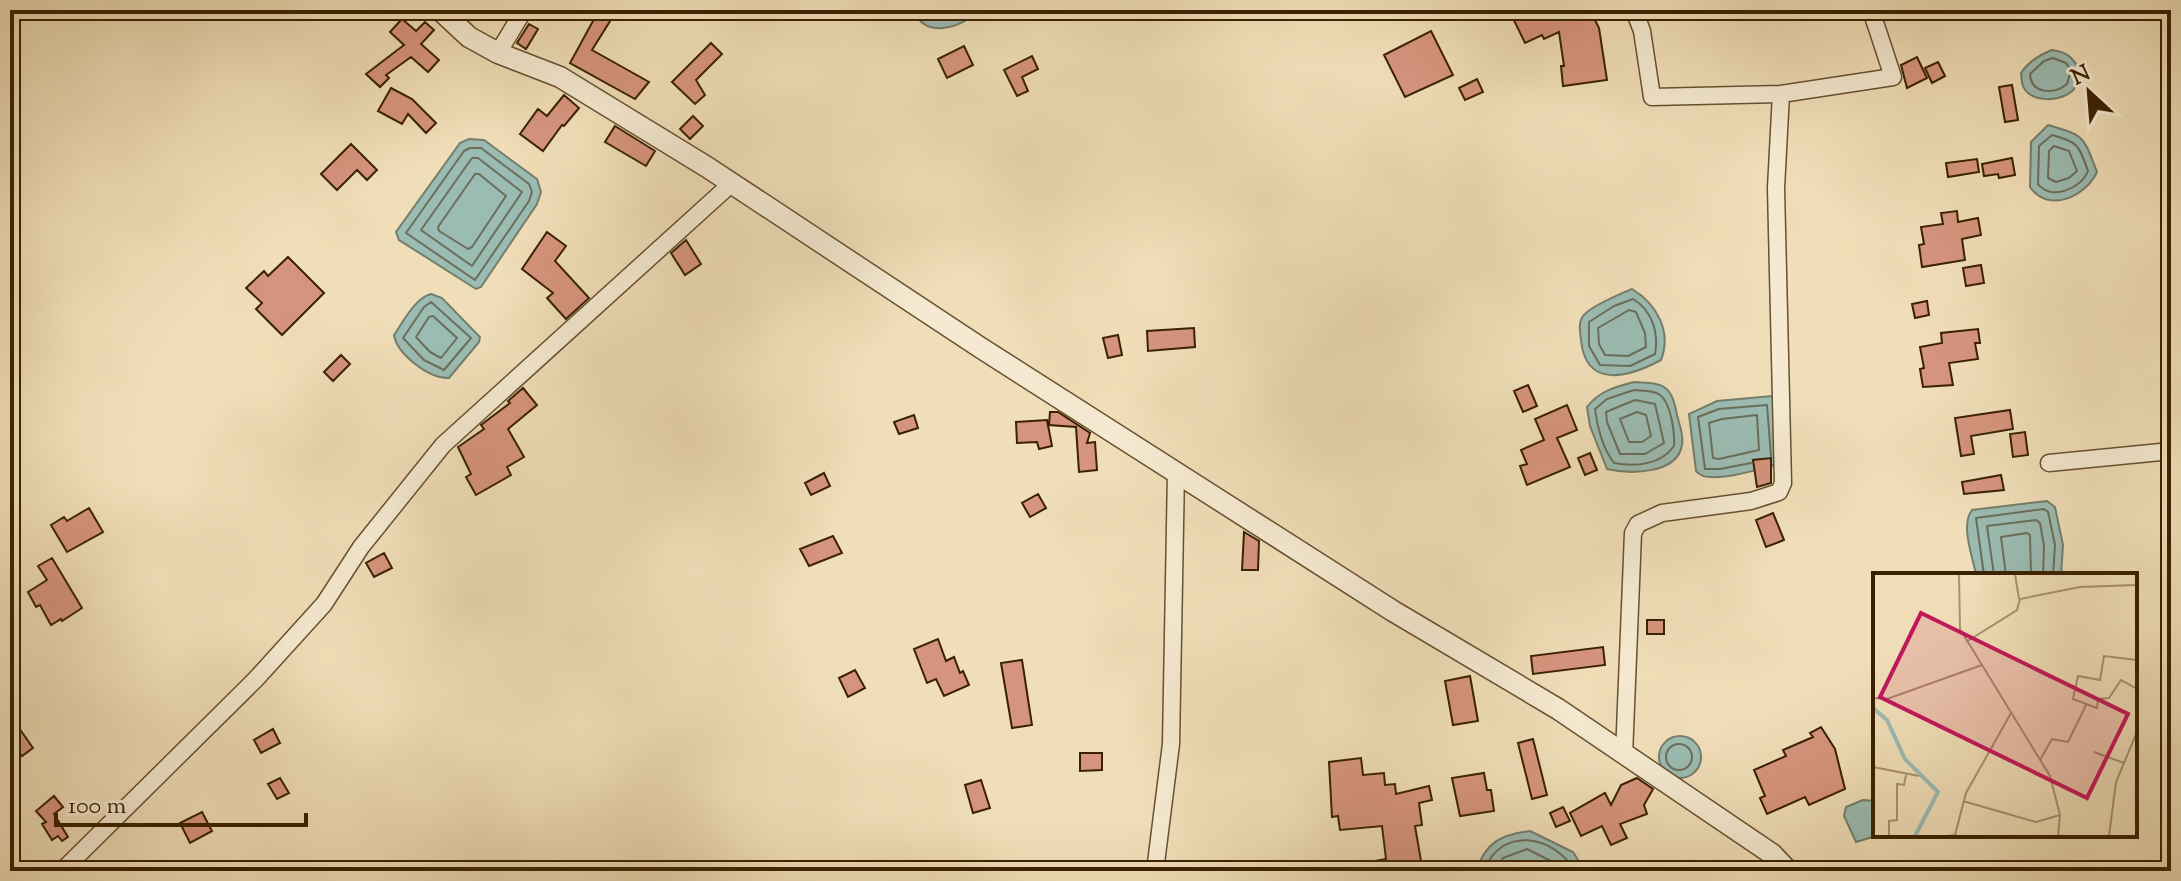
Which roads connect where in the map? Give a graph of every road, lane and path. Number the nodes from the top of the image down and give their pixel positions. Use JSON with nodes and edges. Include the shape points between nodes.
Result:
{"nodes":[{"id":1,"x":440,"y":10,"type":"edge"},
{"id":2,"x":524,"y":10,"type":"edge"},
{"id":3,"x":1634,"y":10,"type":"edge"},
{"id":4,"x":1871,"y":10,"type":"edge"},
{"id":5,"x":498,"y":53,"type":"junction"},
{"id":6,"x":1781,"y":94,"type":"junction"},
{"id":7,"x":732,"y":183,"type":"junction"},
{"id":8,"x":2171,"y":451,"type":"edge"},
{"id":9,"x":2049,"y":463,"type":"dead end"},
{"id":10,"x":1176,"y":472,"type":"junction"},
{"id":11,"x":1624,"y":755,"type":"junction"},
{"id":12,"x":62,"y":871,"type":"edge"},
{"id":13,"x":1155,"y":871,"type":"edge"},
{"id":14,"x":1788,"y":871,"type":"edge"}],
"edges":[{"from":1,"to":5,"type":"street","via":[[469,37]]},
{"from":2,"to":5,"type":"street"},
{"from":3,"to":6,"type":"street","via":[[1652,97]]},
{"from":4,"to":6,"type":"street","via":[[1893,77]]},
{"from":5,"to":7,"type":"street","via":[[560,77]]},
{"from":6,"to":11,"type":"street","via":[[1776,188],[1783,483],[1779,492],[1751,501],[1662,513],[1638,524],[1633,533]]},
{"from":7,"to":10,"type":"street"},
{"from":7,"to":12,"type":"street","via":[[443,445],[361,547],[324,604]]},
{"from":8,"to":9,"type":"street"},
{"from":10,"to":11,"type":"street"},
{"from":10,"to":13,"type":"street","via":[[1171,744]]},
{"from":11,"to":14,"type":"street","via":[[1772,854]]}]}
